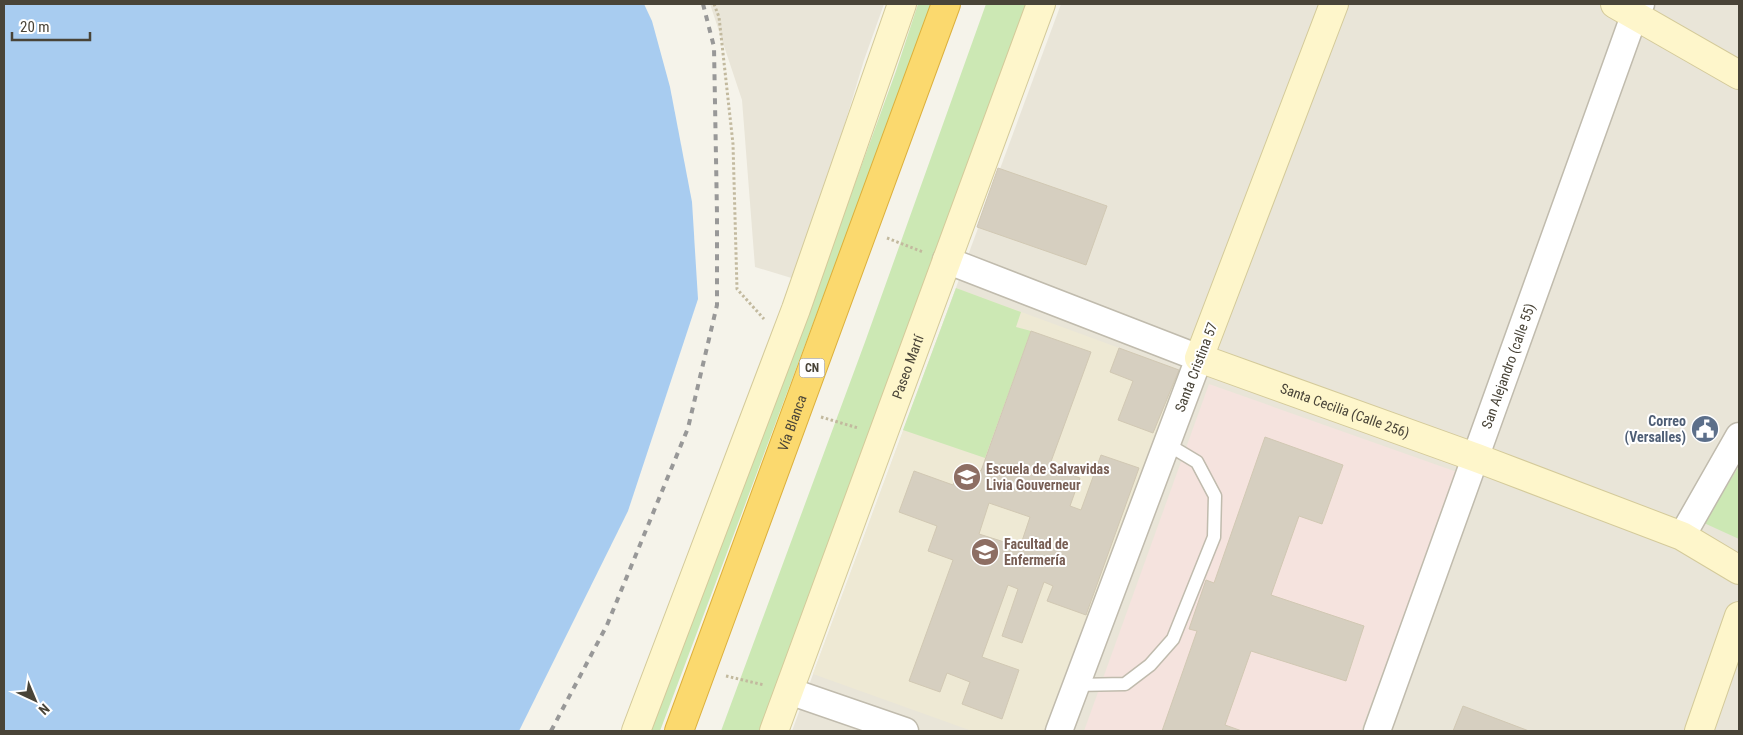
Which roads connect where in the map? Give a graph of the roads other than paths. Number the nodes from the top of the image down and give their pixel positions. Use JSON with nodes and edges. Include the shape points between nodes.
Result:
{"nodes":[{"id":1,"x":902,"y":4,"type":"edge"},
{"id":2,"x":946,"y":4,"type":"edge"},
{"id":3,"x":1041,"y":4,"type":"edge"},
{"id":4,"x":1334,"y":4,"type":"edge"},
{"id":5,"x":1630,"y":8,"type":"edge"},
{"id":6,"x":1739,"y":75,"type":"edge"},
{"id":7,"x":946,"y":260,"type":"junction"},
{"id":8,"x":1199,"y":358,"type":"junction"},
{"id":9,"x":1739,"y":436,"type":"edge"},
{"id":10,"x":1167,"y":444,"type":"junction"},
{"id":11,"x":1476,"y":458,"type":"junction"},
{"id":12,"x":1682,"y":536,"type":"junction"},
{"id":13,"x":1739,"y":570,"type":"edge"},
{"id":14,"x":1739,"y":616,"type":"edge"},
{"id":15,"x":1075,"y":685,"type":"junction"},
{"id":16,"x":789,"y":691,"type":"junction"},
{"id":17,"x":636,"y":731,"type":"edge"},
{"id":18,"x":679,"y":731,"type":"edge"},
{"id":19,"x":774,"y":731,"type":"edge"},
{"id":20,"x":905,"y":731,"type":"edge"},
{"id":21,"x":1059,"y":731,"type":"edge"},
{"id":22,"x":1377,"y":731,"type":"edge"},
{"id":23,"x":1700,"y":731,"type":"edge"}],
"edges":[{"from":1,"to":17,"type":"main road","via":[[796,309]]},
{"from":2,"to":18,"type":"highway","name":"Vía Blanca","number":"CN"},
{"from":3,"to":7,"type":"main road","name":"Paseo Martí"},
{"from":4,"to":8,"type":"main road","name":"Santa Cristina 57"},
{"from":5,"to":6,"type":"main road"},
{"from":5,"to":11,"type":"street","name":"San Alejandro (calle 55)"},
{"from":7,"to":8,"type":"street","name":"Santa Cecilia (Calle 256)"},
{"from":7,"to":16,"type":"main road","name":"Paseo Martí"},
{"from":8,"to":10,"type":"street","name":"Santa Cristina 57"},
{"from":8,"to":11,"type":"main road","name":"Santa Cecilia (Calle 256)"},
{"from":9,"to":12,"type":"street"},
{"from":10,"to":15,"type":"street","name":"Santa Cristina 57"},
{"from":10,"to":15,"type":"lane","via":[[1197,462],[1215,496],[1214,537],[1173,639],[1150,665],[1125,684]]},
{"from":11,"to":12,"type":"main road","name":"Santa Cecilia (Calle 256)"},
{"from":11,"to":22,"type":"street","name":"San Alejandro (calle 55)"},
{"from":12,"to":13,"type":"main road","name":"Santa Cecilia (Calle 256)"},
{"from":14,"to":23,"type":"main road"},
{"from":15,"to":21,"type":"street","name":"Santa Cristina 57"},
{"from":16,"to":19,"type":"main road","name":"Paseo Martí"},
{"from":16,"to":20,"type":"street"}]}
